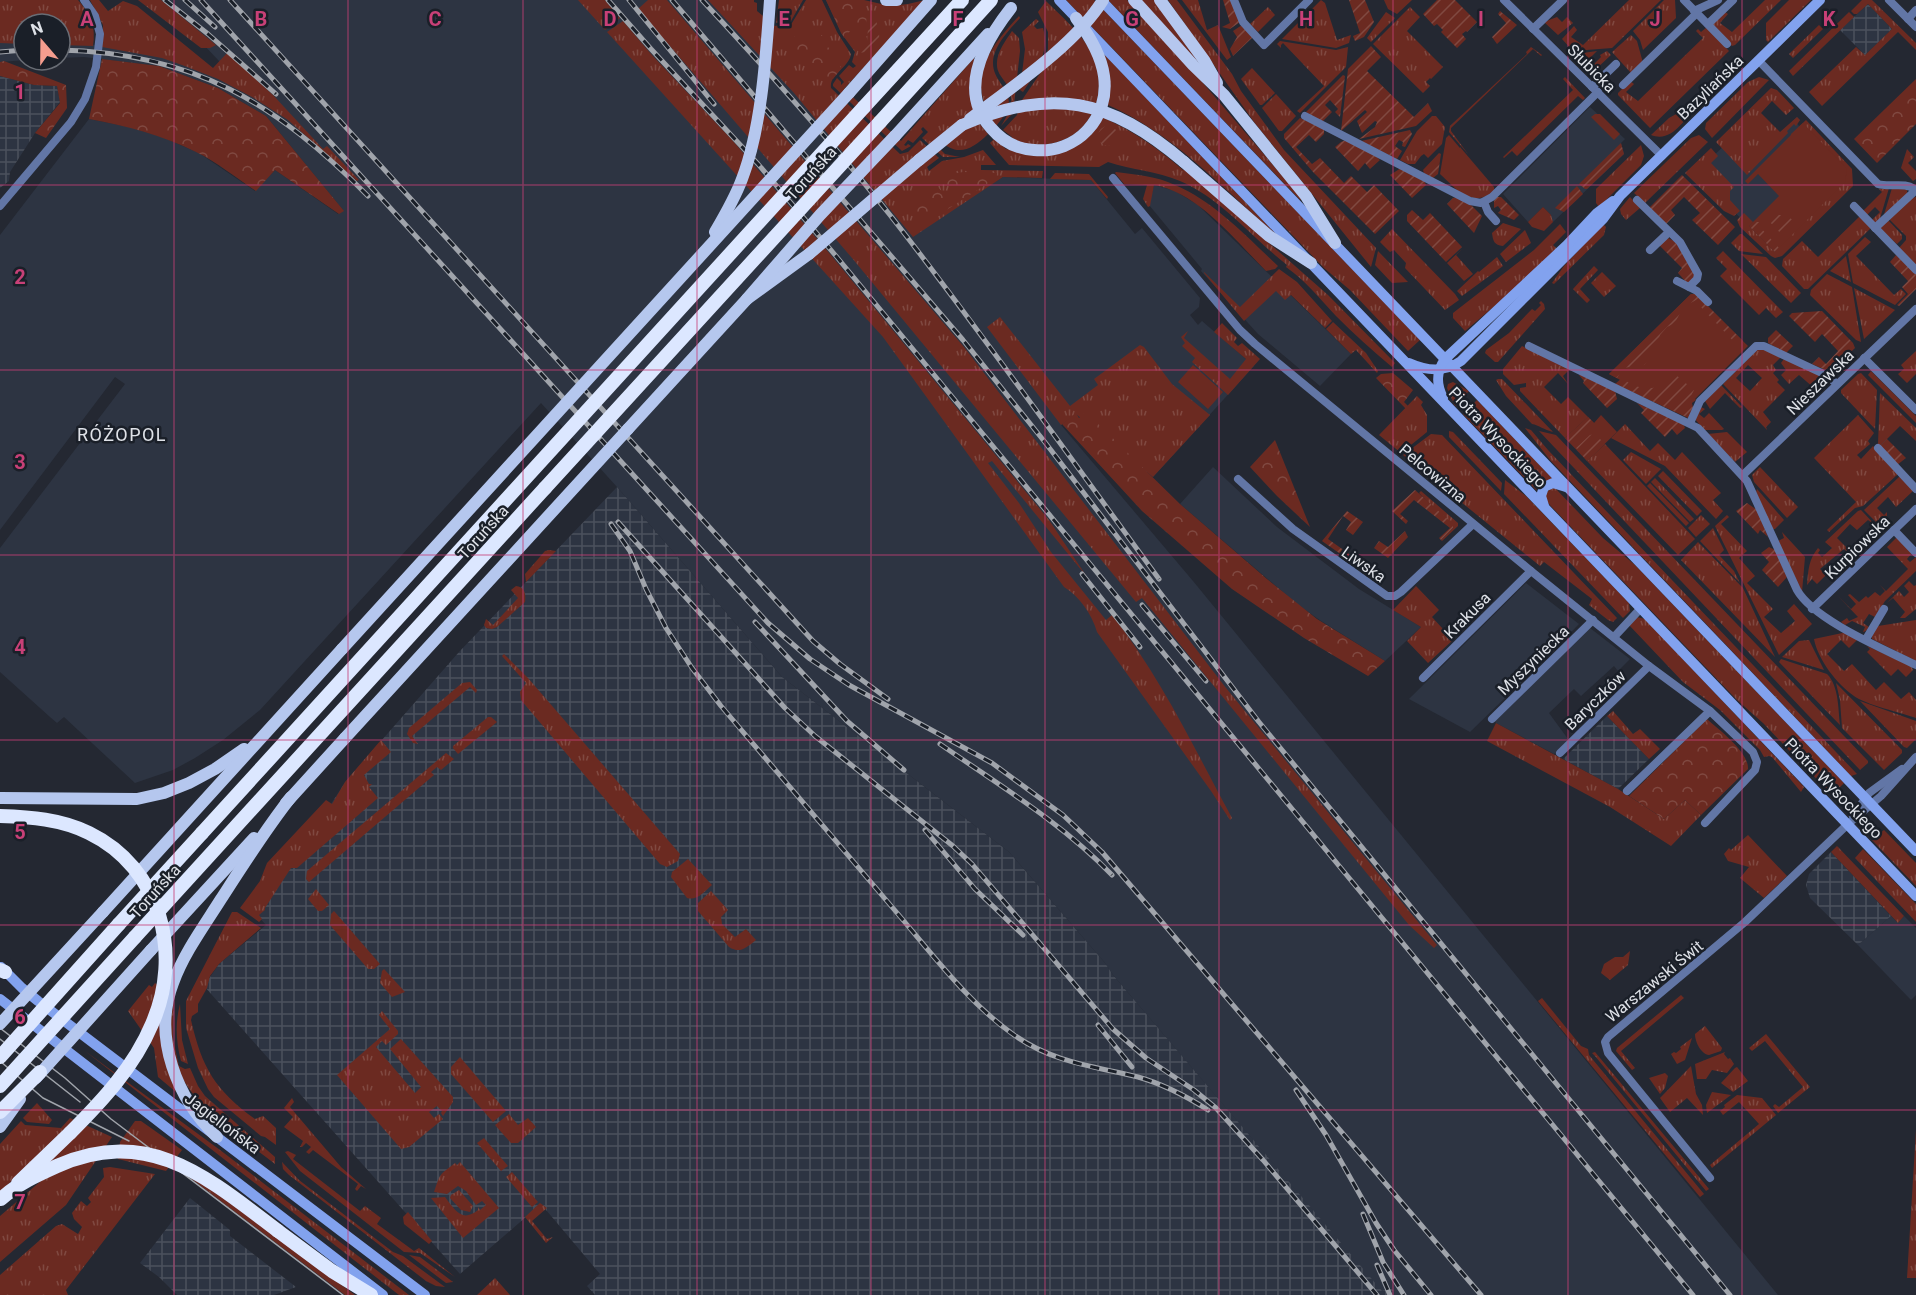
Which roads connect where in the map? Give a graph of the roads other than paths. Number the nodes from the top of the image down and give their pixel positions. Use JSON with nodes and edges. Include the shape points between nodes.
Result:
{"nodes":[{"id":1,"x":84,"y":0,"type":"edge"},
{"id":2,"x":770,"y":0,"type":"edge"},
{"id":3,"x":886,"y":0,"type":"edge"},
{"id":4,"x":897,"y":0,"type":"edge"},
{"id":5,"x":931,"y":0,"type":"edge"},
{"id":6,"x":962,"y":0,"type":"edge"},
{"id":7,"x":991,"y":0,"type":"edge"},
{"id":8,"x":1059,"y":0,"type":"edge"},
{"id":9,"x":1102,"y":0,"type":"edge"},
{"id":10,"x":1134,"y":0,"type":"edge"},
{"id":11,"x":1160,"y":0,"type":"edge"},
{"id":12,"x":1234,"y":0,"type":"edge"},
{"id":13,"x":1309,"y":0,"type":"edge"},
{"id":14,"x":1504,"y":0,"type":"edge"},
{"id":15,"x":1563,"y":0,"type":"edge"},
{"id":16,"x":1684,"y":0,"type":"edge"},
{"id":17,"x":1718,"y":0,"type":"edge"},
{"id":18,"x":1733,"y":0,"type":"edge"},
{"id":19,"x":1820,"y":0,"type":"edge"},
{"id":20,"x":1889,"y":0,"type":"edge"},
{"id":21,"x":1015,"y":4,"type":"edge"},
{"id":22,"x":1916,"y":10,"type":"edge"},
{"id":23,"x":1696,"y":12,"type":"junction"},
{"id":24,"x":1076,"y":18,"type":"junction"},
{"id":25,"x":1908,"y":19,"type":"junction"},
{"id":26,"x":1708,"y":24,"type":"junction"},
{"id":27,"x":1916,"y":27,"type":"edge"},
{"id":28,"x":1533,"y":29,"type":"junction"},
{"id":29,"x":1727,"y":44,"type":"dead end"},
{"id":30,"x":1759,"y":61,"type":"junction"},
{"id":31,"x":1617,"y":64,"type":"dead end"},
{"id":32,"x":1623,"y":85,"type":"dead end"},
{"id":33,"x":1595,"y":90,"type":"junction"},
{"id":34,"x":1224,"y":95,"type":"junction"},
{"id":35,"x":1305,"y":116,"type":"dead end"},
{"id":36,"x":962,"y":125,"type":"junction"},
{"id":37,"x":1662,"y":156,"type":"junction"},
{"id":38,"x":1113,"y":178,"type":"dead end"},
{"id":39,"x":1916,"y":190,"type":"edge"},
{"id":40,"x":1637,"y":200,"type":"dead end"},
{"id":41,"x":1484,"y":202,"type":"junction"},
{"id":42,"x":0,"y":206,"type":"edge"},
{"id":43,"x":1854,"y":206,"type":"dead end"},
{"id":44,"x":1496,"y":221,"type":"dead end"},
{"id":45,"x":1875,"y":228,"type":"junction"},
{"id":46,"x":1669,"y":232,"type":"junction"},
{"id":47,"x":1335,"y":243,"type":"junction"},
{"id":48,"x":1650,"y":250,"type":"dead end"},
{"id":49,"x":1311,"y":263,"type":"junction"},
{"id":50,"x":1916,"y":270,"type":"edge"},
{"id":51,"x":680,"y":278,"type":"junction"},
{"id":52,"x":1677,"y":281,"type":"dead end"},
{"id":53,"x":1689,"y":287,"type":"junction"},
{"id":54,"x":747,"y":299,"type":"junction"},
{"id":55,"x":1708,"y":302,"type":"dead end"},
{"id":56,"x":1916,"y":309,"type":"edge"},
{"id":57,"x":1529,"y":346,"type":"dead end"},
{"id":58,"x":1864,"y":358,"type":"junction"},
{"id":59,"x":1404,"y":360,"type":"junction"},
{"id":60,"x":1449,"y":363,"type":"junction"},
{"id":61,"x":1439,"y":370,"type":"junction"},
{"id":62,"x":1837,"y":384,"type":"junction"},
{"id":63,"x":1450,"y":409,"type":"junction"},
{"id":64,"x":1916,"y":410,"type":"edge"},
{"id":65,"x":1690,"y":423,"type":"junction"},
{"id":66,"x":1878,"y":448,"type":"dead end"},
{"id":67,"x":1743,"y":475,"type":"junction"},
{"id":68,"x":1238,"y":479,"type":"dead end"},
{"id":69,"x":1569,"y":488,"type":"junction"},
{"id":70,"x":1916,"y":489,"type":"edge"},
{"id":71,"x":1544,"y":506,"type":"junction"},
{"id":72,"x":1916,"y":509,"type":"edge"},
{"id":73,"x":1473,"y":524,"type":"junction"},
{"id":74,"x":1894,"y":530,"type":"junction"},
{"id":75,"x":1916,"y":553,"type":"edge"},
{"id":76,"x":1531,"y":571,"type":"junction"},
{"id":77,"x":1814,"y":607,"type":"junction"},
{"id":78,"x":1641,"y":608,"type":"junction"},
{"id":79,"x":1884,"y":609,"type":"dead end"},
{"id":80,"x":1593,"y":620,"type":"junction"},
{"id":81,"x":1614,"y":637,"type":"junction"},
{"id":82,"x":1866,"y":639,"type":"junction"},
{"id":83,"x":1916,"y":665,"type":"edge"},
{"id":84,"x":1649,"y":666,"type":"junction"},
{"id":85,"x":1423,"y":678,"type":"dead end"},
{"id":86,"x":1710,"y":711,"type":"junction"},
{"id":87,"x":283,"y":714,"type":"junction"},
{"id":88,"x":1492,"y":719,"type":"dead end"},
{"id":89,"x":1560,"y":753,"type":"dead end"},
{"id":90,"x":1916,"y":757,"type":"edge"},
{"id":91,"x":1627,"y":791,"type":"dead end"},
{"id":92,"x":0,"y":798,"type":"edge"},
{"id":93,"x":1868,"y":801,"type":"junction"},
{"id":94,"x":0,"y":816,"type":"edge"},
{"id":95,"x":1705,"y":823,"type":"dead end"},
{"id":96,"x":1848,"y":824,"type":"junction"},
{"id":97,"x":1916,"y":851,"type":"edge"},
{"id":98,"x":236,"y":865,"type":"junction"},
{"id":99,"x":1916,"y":896,"type":"edge"},
{"id":100,"x":2,"y":969,"type":"edge"},
{"id":101,"x":0,"y":999,"type":"edge"},
{"id":102,"x":0,"y":1024,"type":"edge"},
{"id":103,"x":0,"y":1057,"type":"edge"},
{"id":104,"x":40,"y":1072,"type":"junction"},
{"id":105,"x":0,"y":1086,"type":"edge"},
{"id":106,"x":0,"y":1112,"type":"edge"},
{"id":107,"x":0,"y":1127,"type":"edge"},
{"id":108,"x":217,"y":1137,"type":"junction"},
{"id":109,"x":1710,"y":1178,"type":"dead end"},
{"id":110,"x":1,"y":1199,"type":"edge"},
{"id":111,"x":370,"y":1295,"type":"edge"},
{"id":112,"x":383,"y":1295,"type":"edge"},
{"id":113,"x":425,"y":1295,"type":"edge"}],
"edges":[{"from":1,"to":42,"type":"street","via":[[98,22],[100,34],[96,67],[82,106]]},
{"from":2,"to":51,"type":"main road","bridge":true,"via":[[765,64],[745,171],[720,224]]},
{"from":3,"to":4,"type":"main road"},
{"from":5,"to":51,"type":"main road","name":"Toruńska","bridge":true},
{"from":6,"to":103,"type":"highway","name":"Toruńska","bridge":true},
{"from":7,"to":105,"type":"highway","name":"Toruńska","bridge":true},
{"from":8,"to":24,"type":"main road","name":"Piotra Wysockiego"},
{"from":9,"to":36,"type":"main road","bridge":true,"via":[[1067,41]]},
{"from":9,"to":47,"type":"main road","name":"Piotra Wysockiego"},
{"from":10,"to":34,"type":"main road"},
{"from":11,"to":34,"type":"main road"},
{"from":12,"to":13,"type":"street","via":[[1243,22],[1264,45]]},
{"from":14,"to":28,"type":"street","name":"Słubicka"},
{"from":15,"to":28,"type":"street"},
{"from":16,"to":23,"type":"street"},
{"from":17,"to":23,"type":"street"},
{"from":18,"to":26,"type":"street"},
{"from":19,"to":30,"type":"main road","name":"Bazyliańska"},
{"from":20,"to":25,"type":"street"},
{"from":21,"to":24,"type":"main road","via":[[984,50],[975,80],[979,110],[995,133],[1021,148],[1051,150],[1072,144],[1094,124],[1103,105],[1104,77],[1095,48]]},
{"from":21,"to":54,"type":"main road","bridge":true},
{"from":22,"to":25,"type":"street"},
{"from":23,"to":26,"type":"street"},
{"from":23,"to":32,"type":"street"},
{"from":24,"to":49,"type":"main road","name":"Piotra Wysockiego"},
{"from":25,"to":27,"type":"street"},
{"from":26,"to":29,"type":"street"},
{"from":28,"to":33,"type":"street","name":"Słubicka"},
{"from":30,"to":37,"type":"main road","name":"Bazyliańska"},
{"from":30,"to":39,"type":"street","via":[[1878,184],[1907,185]]},
{"from":31,"to":33,"type":"street"},
{"from":33,"to":37,"type":"street","name":"Słubicka"},
{"from":33,"to":41,"type":"street"},
{"from":34,"to":47,"type":"main road","via":[[1306,196]]},
{"from":35,"to":41,"type":"street","via":[[1470,201]]},
{"from":36,"to":49,"type":"main road","bridge":true,"via":[[1048,102],[1080,104],[1114,115],[1138,127],[1269,236]]},
{"from":36,"to":54,"type":"main road","bridge":true,"via":[[791,269]]},
{"from":37,"to":60,"type":"main road","name":"Bazyliańska","via":[[1466,357]]},
{"from":38,"to":73,"type":"street","name":"Pelcowizna","via":[[1240,330]]},
{"from":39,"to":45,"type":"street"},
{"from":40,"to":46,"type":"street"},
{"from":41,"to":44,"type":"street"},
{"from":43,"to":45,"type":"street"},
{"from":45,"to":50,"type":"street"},
{"from":46,"to":48,"type":"street"},
{"from":46,"to":53,"type":"street","via":[[1682,245],[1697,273]]},
{"from":47,"to":60,"type":"main road","name":"Piotra Wysockiego"},
{"from":49,"to":59,"type":"main road","name":"Piotra Wysockiego"},
{"from":51,"to":87,"type":"main road","name":"Toruńska","bridge":true},
{"from":52,"to":53,"type":"street"},
{"from":53,"to":55,"type":"street"},
{"from":54,"to":98,"type":"main road","bridge":true,"via":[[291,797]]},
{"from":56,"to":58,"type":"street","name":"Nieszawska"},
{"from":57,"to":65,"type":"street"},
{"from":58,"to":62,"type":"street","name":"Nieszawska"},
{"from":58,"to":64,"type":"street"},
{"from":59,"to":61,"type":"main road"},
{"from":59,"to":63,"type":"main road","name":"Piotra Wysockiego"},
{"from":60,"to":61,"type":"main road","name":"Bazyliańska"},
{"from":60,"to":69,"type":"main road","name":"Piotra Wysockiego"},
{"from":61,"to":63,"type":"main road","via":[[1439,388]]},
{"from":62,"to":65,"type":"street","via":[[1824,374],[1764,346],[1756,346],[1700,401]]},
{"from":62,"to":67,"type":"street","name":"Nieszawska"},
{"from":63,"to":71,"type":"main road","name":"Piotra Wysockiego"},
{"from":65,"to":67,"type":"street"},
{"from":66,"to":70,"type":"street"},
{"from":67,"to":77,"type":"street","via":[[1797,592]]},
{"from":68,"to":73,"type":"street","name":"Liwska","via":[[1293,529],[1387,596],[1401,592]]},
{"from":69,"to":71,"type":"main road","via":[[1546,485],[1541,496]]},
{"from":69,"to":93,"type":"main road","name":"Piotra Wysockiego"},
{"from":71,"to":78,"type":"main road","name":"Piotra Wysockiego"},
{"from":72,"to":74,"type":"street","name":"Kurpiowska"},
{"from":73,"to":76,"type":"street","name":"Pelcowizna"},
{"from":74,"to":75,"type":"street"},
{"from":74,"to":77,"type":"street","name":"Kurpiowska"},
{"from":76,"to":80,"type":"street","name":"Pelcowizna"},
{"from":76,"to":85,"type":"street","name":"Krakusa"},
{"from":77,"to":82,"type":"street","via":[[1821,616]]},
{"from":78,"to":81,"type":"street"},
{"from":78,"to":96,"type":"main road","name":"Piotra Wysockiego"},
{"from":79,"to":82,"type":"street"},
{"from":80,"to":81,"type":"street","name":"Pelcowizna"},
{"from":80,"to":88,"type":"street","name":"Myszyniecka"},
{"from":81,"to":84,"type":"street","name":"Pelcowizna"},
{"from":82,"to":83,"type":"street"},
{"from":84,"to":86,"type":"street","name":"Pelcowizna"},
{"from":84,"to":89,"type":"street","name":"Baryczków"},
{"from":86,"to":91,"type":"street"},
{"from":86,"to":95,"type":"street","name":"Pelcowizna","via":[[1753,753],[1757,765]]},
{"from":87,"to":92,"type":"main road","via":[[229,760],[164,793],[116,800]]},
{"from":87,"to":102,"type":"main road","name":"Toruńska","bridge":true},
{"from":90,"to":93,"type":"street","via":[[1892,786]]},
{"from":93,"to":96,"type":"street"},
{"from":93,"to":97,"type":"main road","name":"Piotra Wysockiego"},
{"from":94,"to":110,"type":"highway","bridge":true,"via":[[69,825],[118,852],[141,876],[154,898],[167,953],[160,1002],[132,1061],[96,1107]]},
{"from":96,"to":99,"type":"main road","name":"Piotra Wysockiego"},
{"from":96,"to":109,"type":"street","name":"Warszawski Świt","via":[[1745,922],[1605,1042],[1608,1053]]},
{"from":98,"to":104,"type":"main road","bridge":true},
{"from":98,"to":108,"type":"main road","via":[[173,983],[166,1022],[166,1041],[175,1074],[198,1115]]},
{"from":100,"to":108,"type":"main road","name":"Jagiellońska","via":[[30,995]]},
{"from":101,"to":112,"type":"main road"},
{"from":104,"to":106,"type":"highway","bridge":true},
{"from":104,"to":107,"type":"main road","bridge":true},
{"from":108,"to":113,"type":"main road","name":"Jagiellońska"},
{"from":110,"to":111,"type":"highway","bridge":true,"via":[[31,1179],[78,1158],[135,1153],[168,1160],[220,1187]]}]}
